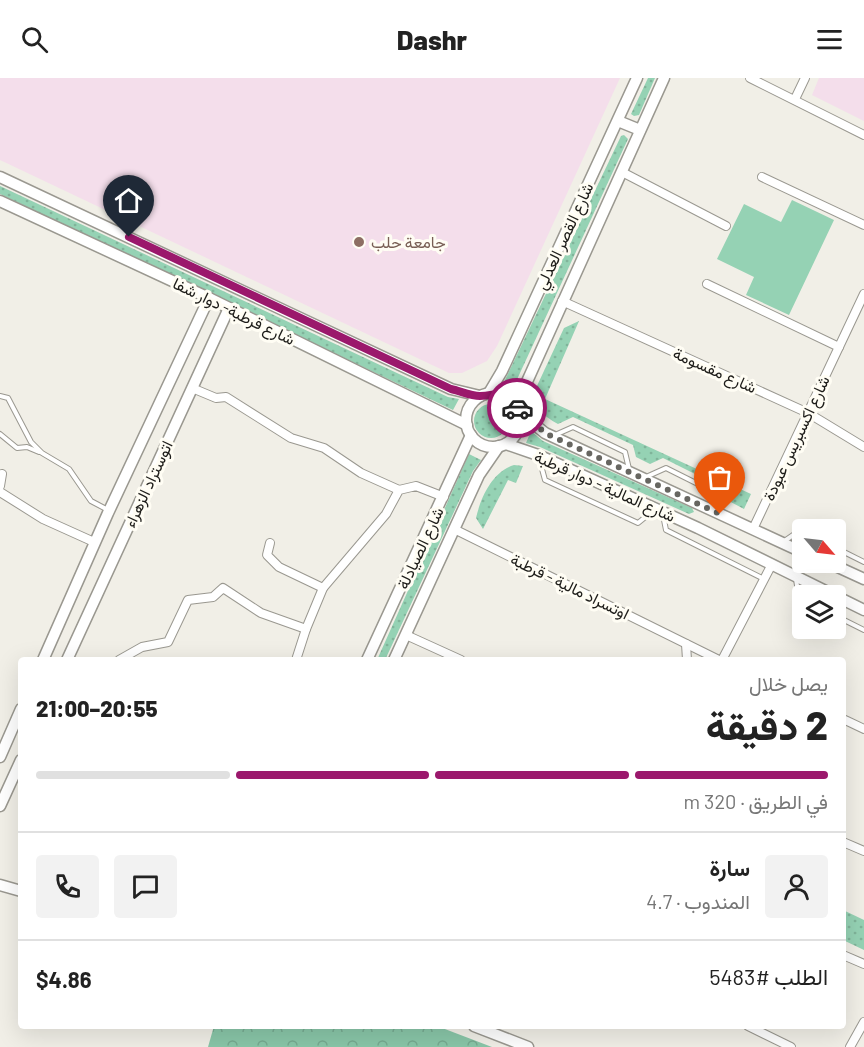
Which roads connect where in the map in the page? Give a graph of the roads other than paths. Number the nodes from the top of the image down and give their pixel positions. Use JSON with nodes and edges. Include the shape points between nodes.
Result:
{"nodes":[{"id":1,"x":637,"y":78,"type":"edge"},
{"id":2,"x":664,"y":78,"type":"edge"},
{"id":3,"x":750,"y":78,"type":"edge"},
{"id":4,"x":805,"y":78,"type":"edge"},
{"id":5,"x":795,"y":99,"type":"junction"},
{"id":6,"x":618,"y":121,"type":"junction"},
{"id":7,"x":640,"y":130,"type":"junction"},
{"id":8,"x":864,"y":135,"type":"edge"},
{"id":9,"x":622,"y":172,"type":"junction"},
{"id":10,"x":0,"y":177,"type":"edge"},
{"id":11,"x":762,"y":177,"type":"dead end"},
{"id":12,"x":0,"y":201,"type":"edge"},
{"id":13,"x":864,"y":225,"type":"edge"},
{"id":14,"x":726,"y":226,"type":"dead end"},
{"id":15,"x":707,"y":284,"type":"dead end"},
{"id":16,"x":209,"y":298,"type":"junction"},
{"id":17,"x":863,"y":298,"type":"edge"},
{"id":18,"x":562,"y":301,"type":"junction"},
{"id":19,"x":229,"y":309,"type":"junction"},
{"id":20,"x":839,"y":347,"type":"junction"},
{"id":21,"x":192,"y":388,"type":"junction"},
{"id":22,"x":484,"y":394,"type":"junction"},
{"id":23,"x":0,"y":396,"type":"edge"},
{"id":24,"x":517,"y":409,"type":"junction"},
{"id":25,"x":808,"y":413,"type":"junction"},
{"id":26,"x":469,"y":430,"type":"junction"},
{"id":27,"x":0,"y":434,"type":"edge"},
{"id":28,"x":551,"y":436,"type":"junction"},
{"id":29,"x":502,"y":445,"type":"junction"},
{"id":30,"x":864,"y":447,"type":"edge"},
{"id":31,"x":42,"y":453,"type":"junction"},
{"id":32,"x":538,"y":455,"type":"junction"},
{"id":33,"x":630,"y":472,"type":"junction"},
{"id":34,"x":2,"y":474,"type":"dead end"},
{"id":35,"x":643,"y":478,"type":"junction"},
{"id":36,"x":0,"y":486,"type":"edge"},
{"id":37,"x":399,"y":490,"type":"junction"},
{"id":38,"x":0,"y":492,"type":"edge"},
{"id":39,"x":444,"y":497,"type":"junction"},
{"id":40,"x":707,"y":508,"type":"junction"},
{"id":41,"x":109,"y":510,"type":"junction"},
{"id":42,"x":659,"y":510,"type":"junction"},
{"id":43,"x":720,"y":514,"type":"junction"},
{"id":44,"x":698,"y":528,"type":"junction"},
{"id":45,"x":454,"y":529,"type":"junction"},
{"id":46,"x":753,"y":529,"type":"junction"},
{"id":47,"x":792,"y":536,"type":"edge"},
{"id":48,"x":94,"y":542,"type":"junction"},
{"id":49,"x":270,"y":543,"type":"dead end"},
{"id":50,"x":783,"y":543,"type":"junction"},
{"id":51,"x":792,"y":547,"type":"edge"},
{"id":52,"x":846,"y":553,"type":"edge"},
{"id":53,"x":864,"y":562,"type":"edge"},
{"id":54,"x":772,"y":564,"type":"junction"},
{"id":55,"x":846,"y":571,"type":"edge"},
{"id":56,"x":796,"y":576,"type":"junction"},
{"id":57,"x":764,"y":579,"type":"junction"},
{"id":58,"x":864,"y":579,"type":"edge"},
{"id":59,"x":797,"y":585,"type":"edge"},
{"id":60,"x":322,"y":588,"type":"junction"},
{"id":61,"x":864,"y":609,"type":"edge"},
{"id":62,"x":846,"y":621,"type":"edge"},
{"id":63,"x":306,"y":629,"type":"junction"},
{"id":64,"x":864,"y":630,"type":"edge"},
{"id":65,"x":406,"y":635,"type":"junction"},
{"id":66,"x":686,"y":644,"type":"junction"},
{"id":67,"x":44,"y":657,"type":"edge"},
{"id":68,"x":68,"y":657,"type":"edge"},
{"id":69,"x":124,"y":657,"type":"edge"},
{"id":70,"x":297,"y":657,"type":"edge"},
{"id":71,"x":368,"y":657,"type":"edge"},
{"id":72,"x":395,"y":657,"type":"edge"},
{"id":73,"x":454,"y":657,"type":"edge"},
{"id":74,"x":687,"y":657,"type":"edge"},
{"id":75,"x":714,"y":657,"type":"edge"},
{"id":76,"x":722,"y":657,"type":"edge"},
{"id":77,"x":18,"y":716,"type":"edge"},
{"id":78,"x":846,"y":720,"type":"edge"},
{"id":79,"x":864,"y":729,"type":"edge"},
{"id":80,"x":0,"y":757,"type":"edge"},
{"id":81,"x":18,"y":768,"type":"edge"},
{"id":82,"x":0,"y":806,"type":"edge"},
{"id":83,"x":846,"y":843,"type":"edge"},
{"id":84,"x":864,"y":851,"type":"edge"},
{"id":85,"x":0,"y":885,"type":"edge"},
{"id":86,"x":18,"y":890,"type":"edge"},
{"id":87,"x":846,"y":956,"type":"edge"},
{"id":88,"x":864,"y":964,"type":"edge"},
{"id":89,"x":864,"y":1022,"type":"edge"},
{"id":90,"x":482,"y":1029,"type":"edge"},
{"id":91,"x":754,"y":1029,"type":"edge"},
{"id":92,"x":528,"y":1047,"type":"edge"},
{"id":93,"x":791,"y":1047,"type":"edge"},
{"id":94,"x":849,"y":1047,"type":"edge"}],
"edges":[{"from":1,"to":6,"type":"street","name":"شارع القصر العدلي"},
{"from":2,"to":7,"type":"street","name":"شارع القصر العدلي"},
{"from":3,"to":5,"type":"street"},
{"from":4,"to":5,"type":"street"},
{"from":5,"to":8,"type":"street"},
{"from":6,"to":7,"type":"street"},
{"from":6,"to":22,"type":"street","name":"شارع القصر العدلي","via":[[502,371]]},
{"from":7,"to":9,"type":"street","name":"شارع القصر العدلي"},
{"from":9,"to":14,"type":"street"},
{"from":9,"to":18,"type":"street","name":"شارع القصر العدلي"},
{"from":10,"to":22,"type":"street","via":[[451,389]]},
{"from":11,"to":13,"type":"street"},
{"from":12,"to":16,"type":"street","name":"شارع قرطبة- دوار شفا"},
{"from":15,"to":20,"type":"street"},
{"from":16,"to":19,"type":"street","name":"شارع قرطبة- دوار شفا"},
{"from":16,"to":41,"type":"street","name":"اتوستراد الزهراء"},
{"from":17,"to":20,"type":"street","name":"شارع اكسبريس عبودة"},
{"from":18,"to":24,"type":"street","name":"شارع القصر العدلي"},
{"from":18,"to":25,"type":"street","name":"شارع مقسومة"},
{"from":19,"to":21,"type":"street","name":"اتوستراد الزهراء"},
{"from":19,"to":26,"type":"street","name":"شارع قرطبة- دوار شفا"},
{"from":20,"to":25,"type":"street","name":"شارع اكسبريس عبودة"},
{"from":21,"to":37,"type":"street","via":[[216,398],[226,397],[291,438],[324,448],[361,473]]},
{"from":21,"to":68,"type":"street","name":"اتوستراد الزهراء"},
{"from":22,"to":24,"type":"street","via":[[505,395]]},
{"from":22,"to":26,"type":"street","via":[[469,408]]},
{"from":23,"to":31,"type":"lane","via":[[8,398],[31,442]]},
{"from":24,"to":28,"type":"street"},
{"from":24,"to":29,"type":"street","via":[[518,430]]},
{"from":25,"to":30,"type":"street","name":"شارع مقسومة"},
{"from":25,"to":46,"type":"street","name":"شارع اكسبريس عبودة"},
{"from":26,"to":29,"type":"street","via":[[478,442]]},
{"from":26,"to":39,"type":"street","name":"شارع الصيادلة"},
{"from":27,"to":31,"type":"lane","via":[[17,448]]},
{"from":28,"to":33,"type":"street"},
{"from":28,"to":33,"type":"lane","via":[[573,427],[625,452]]},
{"from":29,"to":32,"type":"street","name":"شارع المالية - دوار قرطبة"},
{"from":29,"to":45,"type":"street","name":"شارع الصيادلة","via":[[479,475]]},
{"from":31,"to":41,"type":"lane","via":[[69,469],[91,501]]},
{"from":32,"to":42,"type":"street","name":"شارع المالية - دوار قرطبة"},
{"from":32,"to":42,"type":"lane","via":[[545,480],[638,523]]},
{"from":33,"to":35,"type":"street"},
{"from":34,"to":36,"type":"street"},
{"from":35,"to":40,"type":"street"},
{"from":35,"to":43,"type":"lane","via":[[666,468],[716,493]]},
{"from":37,"to":39,"type":"street","via":[[416,486]]},
{"from":37,"to":60,"type":"street","via":[[386,514]]},
{"from":38,"to":48,"type":"street","via":[[43,519]]},
{"from":39,"to":71,"type":"street","name":"شارع الصيادلة"},
{"from":40,"to":43,"type":"street"},
{"from":40,"to":44,"type":"street"},
{"from":41,"to":48,"type":"street","name":"اتوستراد الزهراء"},
{"from":42,"to":44,"type":"street","name":"شارع المالية - دوار قرطبة"},
{"from":42,"to":57,"type":"lane","via":[[666,530]]},
{"from":43,"to":46,"type":"street"},
{"from":44,"to":54,"type":"street","name":"شارع المالية - دوار قرطبة"},
{"from":45,"to":65,"type":"street","name":"شارع الصيادلة"},
{"from":45,"to":66,"type":"street","name":"اوتسراد مالية - قرطبة"},
{"from":46,"to":50,"type":"street"},
{"from":47,"to":50,"type":"lane"},
{"from":48,"to":67,"type":"street","name":"اتوستراد الزهراء"},
{"from":49,"to":60,"type":"street","via":[[267,555],[279,567]]},
{"from":50,"to":51,"type":"street"},
{"from":52,"to":53,"type":"lane"},
{"from":54,"to":56,"type":"street","name":"شارع المالية - دوار قرطبة"},
{"from":54,"to":57,"type":"street"},
{"from":55,"to":58,"type":"street"},
{"from":56,"to":59,"type":"lane"},
{"from":56,"to":61,"type":"street","name":"شارع المالية - دوار قرطبة"},
{"from":57,"to":76,"type":"street"},
{"from":60,"to":63,"type":"street"},
{"from":62,"to":64,"type":"lane"},
{"from":63,"to":69,"type":"street","via":[[261,613],[223,588],[213,597],[188,600],[168,642],[142,647]]},
{"from":63,"to":70,"type":"street"},
{"from":65,"to":72,"type":"street","name":"شارع الصيادلة"},
{"from":65,"to":73,"type":"street"},
{"from":66,"to":74,"type":"street"},
{"from":66,"to":75,"type":"street","name":"اوتسراد مالية - قرطبة"},
{"from":77,"to":80,"type":"street"},
{"from":78,"to":79,"type":"street"},
{"from":81,"to":82,"type":"street"},
{"from":83,"to":84,"type":"street"},
{"from":85,"to":86,"type":"street"},
{"from":87,"to":88,"type":"street"},
{"from":89,"to":94,"type":"street"},
{"from":90,"to":92,"type":"street"},
{"from":91,"to":93,"type":"street"}]}
